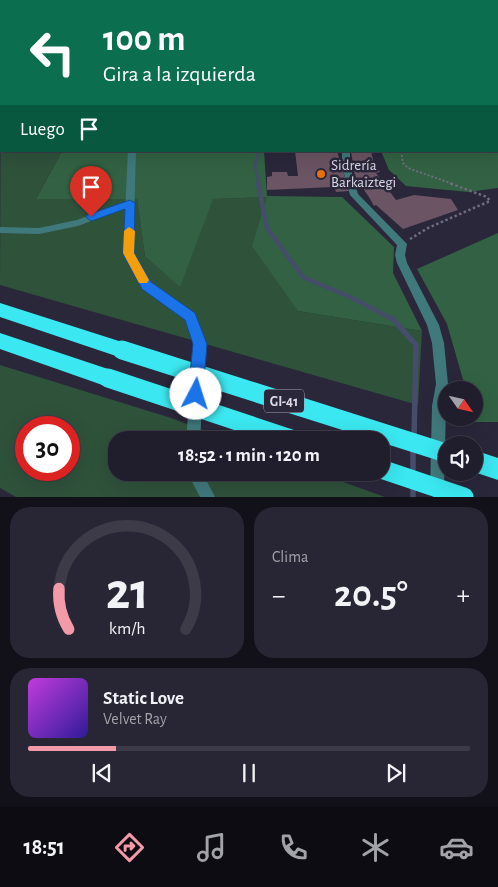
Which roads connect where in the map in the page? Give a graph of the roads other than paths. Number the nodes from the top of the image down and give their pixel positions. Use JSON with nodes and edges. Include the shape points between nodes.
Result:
{"nodes":[{"id":1,"x":132,"y":152,"type":"edge"},
{"id":2,"x":346,"y":152,"type":"edge"},
{"id":3,"x":130,"y":203,"type":"junction"},
{"id":4,"x":0,"y":230,"type":"edge"},
{"id":5,"x":0,"y":310,"type":"edge"},
{"id":6,"x":0,"y":341,"type":"edge"},
{"id":7,"x":194,"y":431,"type":"edge"},
{"id":8,"x":267,"y":431,"type":"edge"},
{"id":9,"x":438,"y":450,"type":"edge"},
{"id":10,"x":483,"y":464,"type":"edge"},
{"id":11,"x":498,"y":469,"type":"edge"},
{"id":12,"x":390,"y":472,"type":"edge"},
{"id":13,"x":199,"y":481,"type":"edge"},
{"id":14,"x":208,"y":497,"type":"edge"},
{"id":15,"x":437,"y":497,"type":"edge"},
{"id":16,"x":464,"y":497,"type":"edge"}],
"edges":[{"from":1,"to":3,"type":"street"},
{"from":2,"to":15,"type":"street","via":[[346,166],[354,195],[402,244],[402,263],[433,325],[441,363]]},
{"from":3,"to":4,"type":"lane","via":[[78,223],[39,231]]},
{"from":3,"to":7,"type":"street","via":[[128,253],[147,286],[190,317],[200,344]]},
{"from":5,"to":9,"type":"highway","number":"GI-41","bridge":true},
{"from":6,"to":8,"type":"highway","number":"GI-41","bridge":true},
{"from":10,"to":11,"type":"highway"},
{"from":12,"to":16,"type":"highway","bridge":true},
{"from":13,"to":14,"type":"street"}]}
